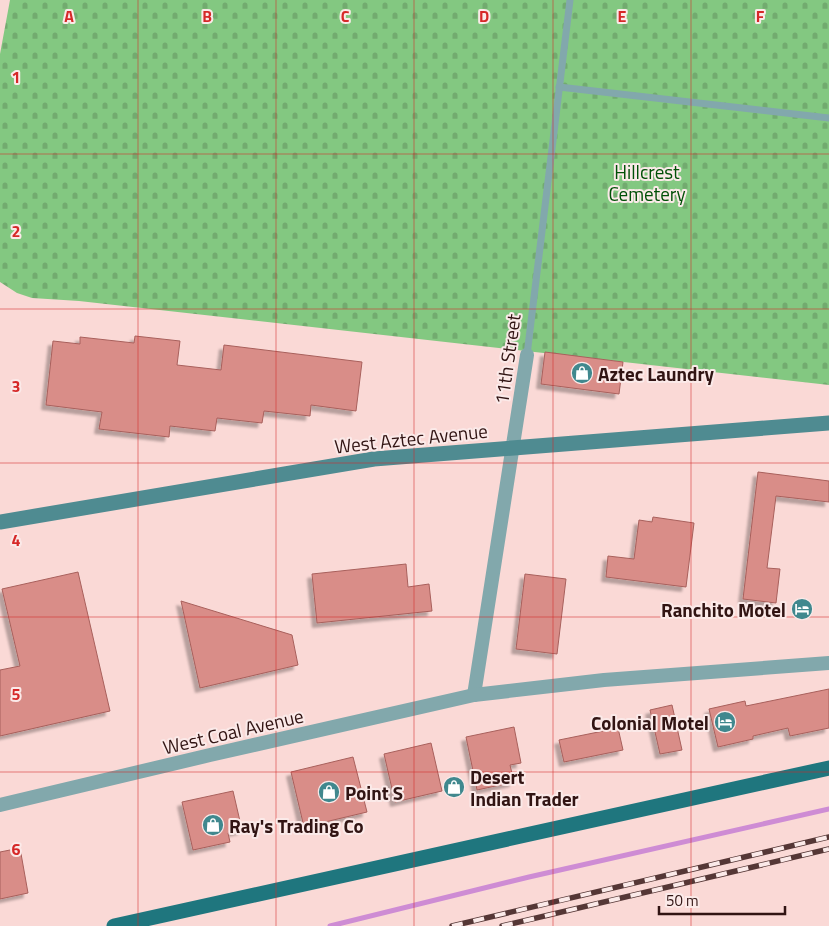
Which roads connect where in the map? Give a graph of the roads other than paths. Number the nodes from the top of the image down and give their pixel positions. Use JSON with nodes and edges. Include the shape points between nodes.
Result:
{"nodes":[{"id":1,"x":570,"y":0,"type":"edge"},
{"id":2,"x":559,"y":87,"type":"junction"},
{"id":3,"x":829,"y":118,"type":"edge"},
{"id":4,"x":527,"y":355,"type":"joint"},
{"id":5,"x":829,"y":423,"type":"edge"},
{"id":6,"x":513,"y":447,"type":"junction"},
{"id":7,"x":0,"y":522,"type":"edge"},
{"id":8,"x":829,"y":663,"type":"edge"},
{"id":9,"x":474,"y":695,"type":"junction"},
{"id":10,"x":829,"y":768,"type":"edge"},
{"id":11,"x":0,"y":805,"type":"edge"},
{"id":12,"x":114,"y":926,"type":"edge"}],
"edges":[{"from":1,"to":2,"type":"lane","name":"11th Street"},
{"from":2,"to":3,"type":"lane"},
{"from":2,"to":4,"type":"lane","name":"11th Street"},
{"from":4,"to":6,"type":"street","name":"11th Street"},
{"from":5,"to":6,"type":"main road","name":"West Aztec Avenue"},
{"from":6,"to":7,"type":"main road","name":"West Aztec Avenue","via":[[374,459]]},
{"from":6,"to":9,"type":"street","name":"11th Street"},
{"from":8,"to":9,"type":"street","name":"West Coal Avenue","via":[[604,680]]},
{"from":9,"to":11,"type":"street","name":"West Coal Avenue"},
{"from":10,"to":12,"type":"main road"}]}
